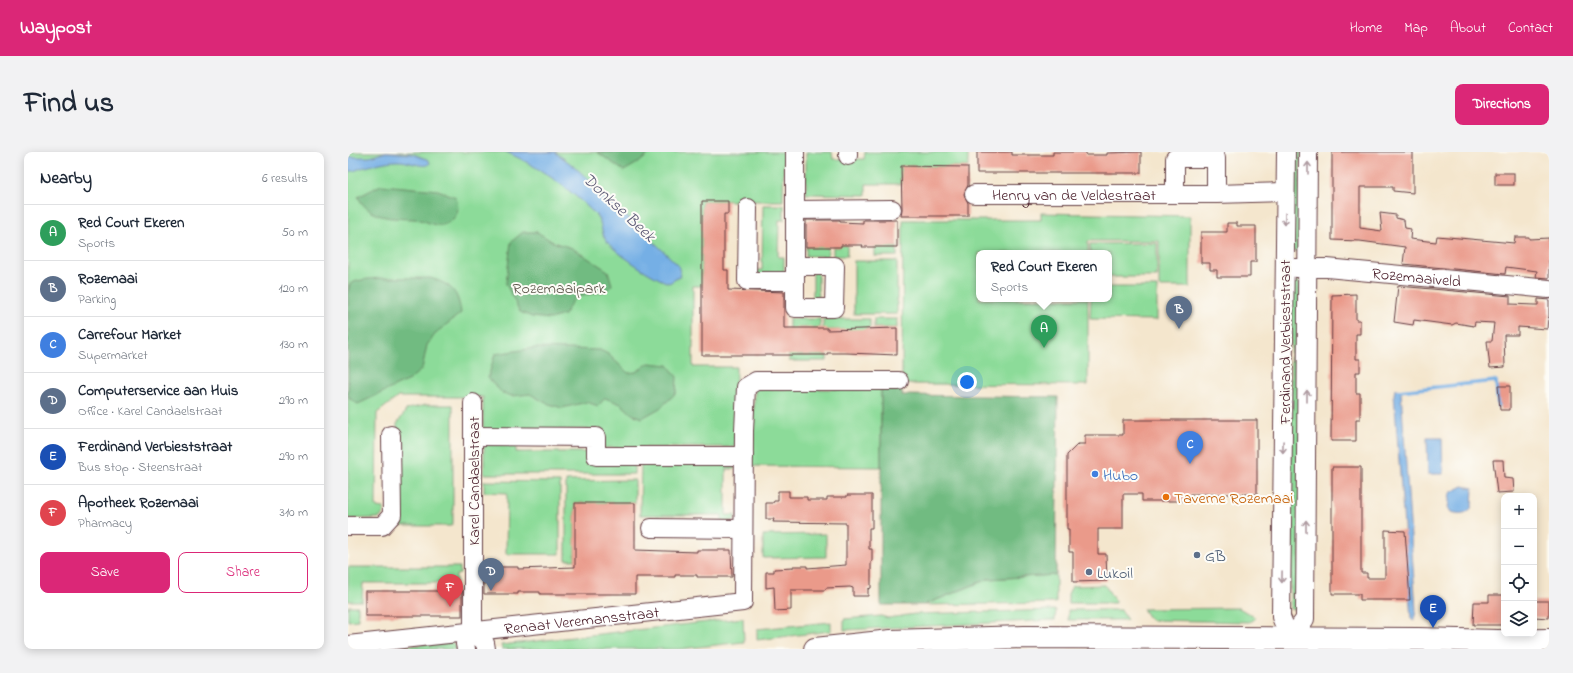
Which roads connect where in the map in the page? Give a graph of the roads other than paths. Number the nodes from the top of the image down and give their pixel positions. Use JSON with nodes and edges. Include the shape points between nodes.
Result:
{"nodes":[{"id":1,"x":795,"y":152,"type":"edge"},
{"id":2,"x":1286,"y":152,"type":"edge"},
{"id":3,"x":1308,"y":152,"type":"edge"},
{"id":4,"x":1285,"y":192,"type":"junction"},
{"id":5,"x":974,"y":194,"type":"dead end"},
{"id":6,"x":1175,"y":194,"type":"junction"},
{"id":7,"x":1216,"y":194,"type":"junction"},
{"id":8,"x":748,"y":208,"type":"dead end"},
{"id":9,"x":892,"y":209,"type":"dead end"},
{"id":10,"x":795,"y":210,"type":"junction"},
{"id":11,"x":1285,"y":268,"type":"junction"},
{"id":12,"x":1307,"y":268,"type":"junction"},
{"id":13,"x":1549,"y":289,"type":"edge"},
{"id":14,"x":898,"y":381,"type":"dead end"},
{"id":15,"x":473,"y":402,"type":"dead end"},
{"id":16,"x":392,"y":435,"type":"dead end"},
{"id":17,"x":473,"y":436,"type":"junction"},
{"id":18,"x":744,"y":456,"type":"junction"},
{"id":19,"x":348,"y":526,"type":"edge"},
{"id":20,"x":651,"y":528,"type":"dead end"},
{"id":21,"x":743,"y":529,"type":"junction"},
{"id":22,"x":473,"y":631,"type":"junction"},
{"id":23,"x":1152,"y":638,"type":"junction"},
{"id":24,"x":1549,"y":640,"type":"edge"},
{"id":25,"x":1290,"y":644,"type":"edge"},
{"id":26,"x":348,"y":645,"type":"edge"},
{"id":27,"x":1499,"y":645,"type":"edge"},
{"id":28,"x":466,"y":649,"type":"edge"},
{"id":29,"x":486,"y":649,"type":"edge"},
{"id":30,"x":815,"y":649,"type":"edge"},
{"id":31,"x":1175,"y":649,"type":"edge"}],
"edges":[{"from":1,"to":10,"type":"street"},
{"from":2,"to":4,"type":"street","name":"Ferdinand Verbieststraat"},
{"from":12,"to":3,"type":"street","name":"Ferdinand Verbieststraat","one_way":true},
{"from":4,"to":7,"type":"street","name":"Henry van de Veldestraat"},
{"from":4,"to":11,"type":"street","name":"Ferdinand Verbieststraat","one_way":true},
{"from":5,"to":6,"type":"street","name":"Henry van de Veldestraat"},
{"from":6,"to":7,"type":"street","name":"Henry van de Veldestraat"},
{"from":6,"to":7,"type":"street","name":"Henry van de Veldestraat","via":[[1175,158],[1216,158]]},
{"from":8,"to":10,"type":"street","via":[[747,281],[795,273]]},
{"from":9,"to":10,"type":"street"},
{"from":11,"to":12,"type":"street","name":"Rozemaaiveld"},
{"from":11,"to":25,"type":"street","name":"Ferdinand Verbieststraat","one_way":true,"via":[[1281,617]]},
{"from":12,"to":13,"type":"street","name":"Rozemaaiveld"},
{"from":25,"to":12,"type":"street","name":"Ferdinand Verbieststraat","one_way":true,"via":[[1305,619]]},
{"from":14,"to":18,"type":"street","name":"Renaat Veremansstraat","via":[[750,383],[744,393]]},
{"from":15,"to":17,"type":"street","name":"Karel Candaelstraat"},
{"from":16,"to":19,"type":"street","via":[[392,515],[382,526]]},
{"from":17,"to":18,"type":"street","via":[[596,437],[596,456]]},
{"from":17,"to":22,"type":"street","name":"Karel Candaelstraat"},
{"from":18,"to":21,"type":"street","name":"Renaat Veremansstraat"},
{"from":20,"to":21,"type":"street"},
{"from":21,"to":22,"type":"street","name":"Renaat Veremansstraat","via":[[743,602]]},
{"from":22,"to":26,"type":"street","name":"Renaat Veremansstraat"},
{"from":22,"to":28,"type":"street","name":"Karel Candaelstraat"},
{"from":22,"to":29,"type":"street","via":[[485,643]]},
{"from":23,"to":25,"type":"main road"},
{"from":23,"to":30,"type":"main road","via":[[951,638]]},
{"from":23,"to":31,"type":"main road"},
{"from":24,"to":27,"type":"main road"},
{"from":25,"to":27,"type":"main road","via":[[1414,639]]}]}
